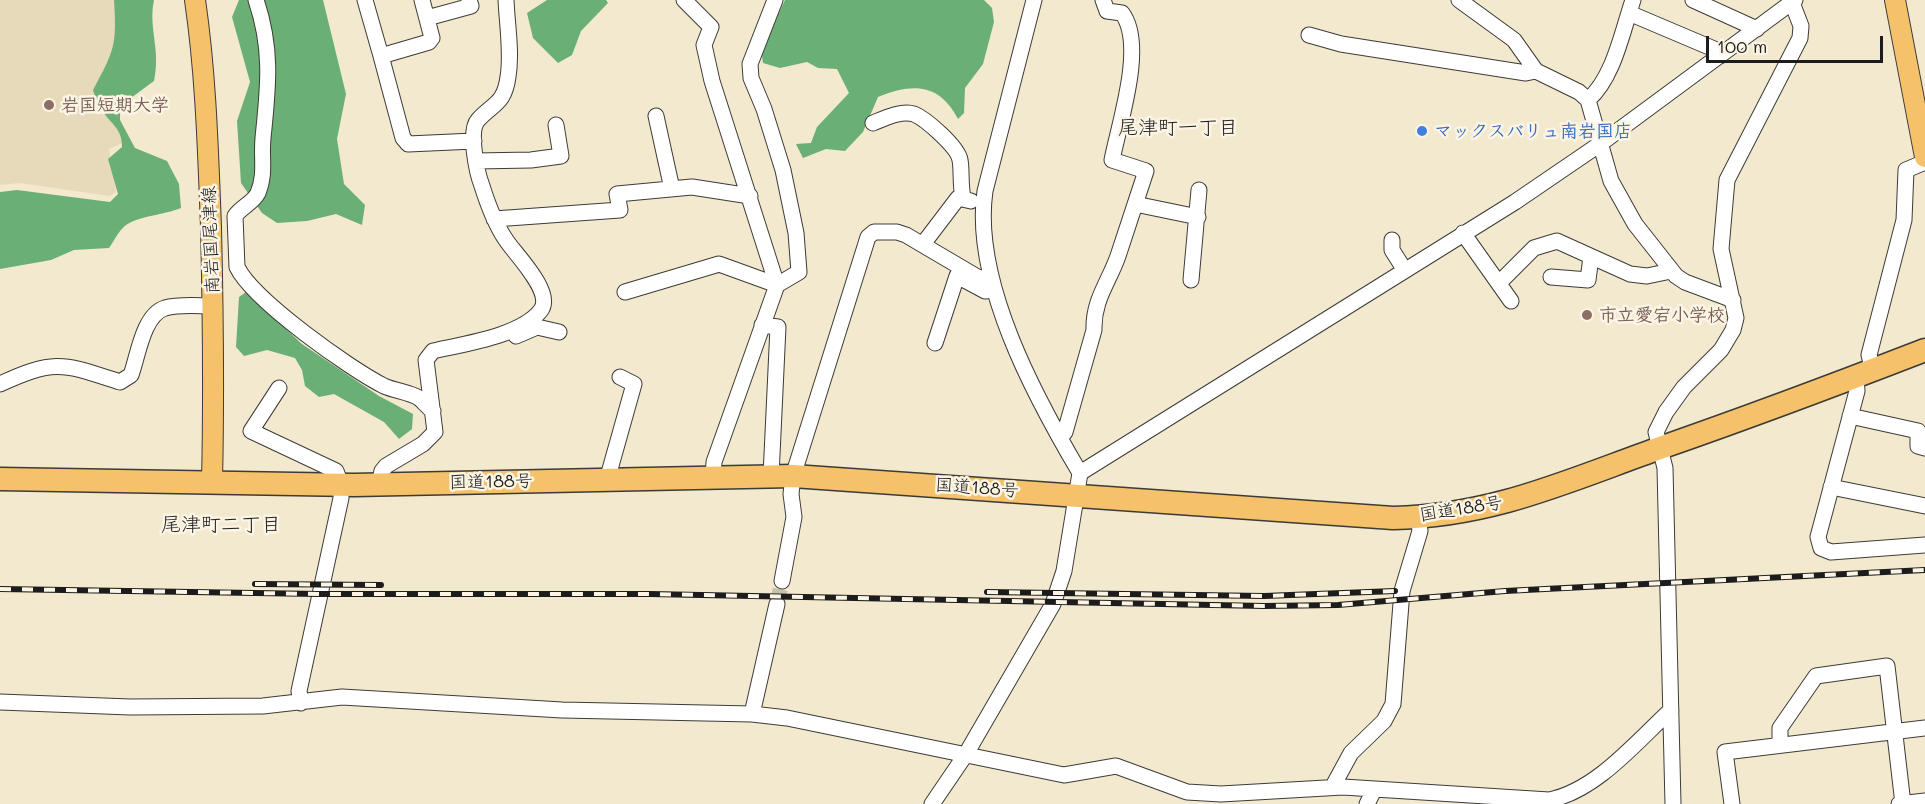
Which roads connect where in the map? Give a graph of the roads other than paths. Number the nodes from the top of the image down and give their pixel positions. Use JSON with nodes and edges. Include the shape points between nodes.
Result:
{"nodes":[{"id":1,"x":195,"y":0,"type":"edge"},
{"id":2,"x":256,"y":0,"type":"edge"},
{"id":3,"x":365,"y":0,"type":"edge"},
{"id":4,"x":422,"y":0,"type":"edge"},
{"id":5,"x":469,"y":0,"type":"edge"},
{"id":6,"x":506,"y":0,"type":"edge"},
{"id":7,"x":684,"y":0,"type":"edge"},
{"id":8,"x":775,"y":0,"type":"edge"},
{"id":9,"x":1034,"y":0,"type":"edge"},
{"id":10,"x":1103,"y":0,"type":"edge"},
{"id":11,"x":1459,"y":0,"type":"edge"},
{"id":12,"x":1693,"y":0,"type":"edge"},
{"id":13,"x":1895,"y":0,"type":"edge"},
{"id":14,"x":1793,"y":1,"type":"edge"},
{"id":15,"x":1631,"y":7,"type":"edge"},
{"id":16,"x":427,"y":18,"type":"junction"},
{"id":17,"x":1756,"y":29,"type":"junction"},
{"id":18,"x":1310,"y":35,"type":"dead end"},
{"id":19,"x":381,"y":56,"type":"junction"},
{"id":20,"x":1720,"y":56,"type":"junction"},
{"id":21,"x":1536,"y":71,"type":"junction"},
{"id":22,"x":1588,"y":100,"type":"junction"},
{"id":23,"x":656,"y":116,"type":"dead end"},
{"id":24,"x":873,"y":123,"type":"dead end"},
{"id":25,"x":556,"y":125,"type":"dead end"},
{"id":26,"x":474,"y":141,"type":"junction"},
{"id":27,"x":1600,"y":144,"type":"junction"},
{"id":28,"x":1925,"y":157,"type":"edge"},
{"id":29,"x":476,"y":161,"type":"junction"},
{"id":30,"x":1925,"y":162,"type":"edge"},
{"id":31,"x":672,"y":189,"type":"junction"},
{"id":32,"x":1199,"y":190,"type":"dead end"},
{"id":33,"x":750,"y":196,"type":"junction"},
{"id":34,"x":963,"y":197,"type":"junction"},
{"id":35,"x":983,"y":204,"type":"junction"},
{"id":36,"x":1136,"y":204,"type":"junction"},
{"id":37,"x":1198,"y":217,"type":"junction"},
{"id":38,"x":494,"y":219,"type":"junction"},
{"id":39,"x":1463,"y":233,"type":"junction"},
{"id":40,"x":1392,"y":240,"type":"dead end"},
{"id":41,"x":923,"y":244,"type":"junction"},
{"id":42,"x":1591,"y":257,"type":"junction"},
{"id":43,"x":1404,"y":269,"type":"junction"},
{"id":44,"x":1671,"y":271,"type":"junction"},
{"id":45,"x":1551,"y":278,"type":"dead end"},
{"id":46,"x":1191,"y":280,"type":"dead end"},
{"id":47,"x":992,"y":284,"type":"junction"},
{"id":48,"x":1499,"y":284,"type":"junction"},
{"id":49,"x":777,"y":285,"type":"junction"},
{"id":50,"x":625,"y":292,"type":"dead end"},
{"id":51,"x":1733,"y":300,"type":"junction"},
{"id":52,"x":1511,"y":302,"type":"dead end"},
{"id":53,"x":213,"y":306,"type":"junction"},
{"id":54,"x":762,"y":325,"type":"junction"},
{"id":55,"x":560,"y":332,"type":"dead end"},
{"id":56,"x":499,"y":336,"type":"junction"},
{"id":57,"x":935,"y":343,"type":"dead end"},
{"id":58,"x":1925,"y":350,"type":"edge"},
{"id":59,"x":1864,"y":374,"type":"junction"},
{"id":60,"x":620,"y":377,"type":"dead end"},
{"id":61,"x":0,"y":384,"type":"edge"},
{"id":62,"x":279,"y":388,"type":"dead end"},
{"id":63,"x":433,"y":411,"type":"junction"},
{"id":64,"x":1850,"y":416,"type":"junction"},
{"id":65,"x":1060,"y":438,"type":"junction"},
{"id":66,"x":1660,"y":448,"type":"junction"},
{"id":67,"x":1925,"y":448,"type":"edge"},
{"id":68,"x":782,"y":476,"type":"junction"},
{"id":69,"x":713,"y":477,"type":"junction"},
{"id":70,"x":0,"y":479,"type":"edge"},
{"id":71,"x":607,"y":480,"type":"junction"},
{"id":72,"x":212,"y":481,"type":"junction"},
{"id":73,"x":341,"y":484,"type":"junction"},
{"id":74,"x":379,"y":484,"type":"junction"},
{"id":75,"x":1078,"y":484,"type":"junction"},
{"id":76,"x":1831,"y":487,"type":"junction"},
{"id":77,"x":1925,"y":506,"type":"edge"},
{"id":78,"x":1418,"y":517,"type":"junction"},
{"id":79,"x":1925,"y":545,"type":"edge"},
{"id":80,"x":782,"y":581,"type":"tunnel mouth"},
{"id":81,"x":777,"y":604,"type":"tunnel mouth"},
{"id":82,"x":0,"y":702,"type":"edge"},
{"id":83,"x":301,"y":703,"type":"junction"},
{"id":84,"x":1671,"y":710,"type":"junction"},
{"id":85,"x":753,"y":714,"type":"junction"},
{"id":86,"x":1925,"y":728,"type":"edge"},
{"id":87,"x":1895,"y":732,"type":"junction"},
{"id":88,"x":1780,"y":745,"type":"junction"},
{"id":89,"x":966,"y":754,"type":"junction"},
{"id":90,"x":1333,"y":786,"type":"junction"},
{"id":91,"x":1374,"y":790,"type":"junction"},
{"id":92,"x":1503,"y":801,"type":"edge"},
{"id":93,"x":1925,"y":801,"type":"edge"},
{"id":94,"x":932,"y":804,"type":"edge"},
{"id":95,"x":1367,"y":804,"type":"edge"},
{"id":96,"x":1673,"y":804,"type":"edge"},
{"id":97,"x":1732,"y":804,"type":"edge"},
{"id":98,"x":1902,"y":804,"type":"edge"}],
"edges":[{"from":1,"to":53,"type":"main road","name":"南岩国尾津線","via":[[208,143]]},
{"from":2,"to":63,"type":"street","via":[[268,53],[269,95],[262,141],[264,173],[257,196],[235,216],[237,267],[274,307],[308,335],[384,386],[418,398]]},
{"from":3,"to":19,"type":"street"},
{"from":4,"to":16,"type":"street"},
{"from":5,"to":16,"type":"street","via":[[471,6]]},
{"from":6,"to":26,"type":"street","via":[[508,78],[499,104],[477,120]]},
{"from":7,"to":33,"type":"street","via":[[711,27],[705,45],[712,81]]},
{"from":8,"to":49,"type":"street","via":[[750,64],[751,78],[783,170],[796,233],[799,272]]},
{"from":9,"to":35,"type":"street"},
{"from":10,"to":36,"type":"street","via":[[1107,11],[1122,13],[1127,19],[1132,41],[1132,60],[1112,160],[1146,171]]},
{"from":11,"to":21,"type":"street","via":[[1514,40]]},
{"from":12,"to":17,"type":"street"},
{"from":13,"to":28,"type":"main road"},
{"from":14,"to":17,"type":"street"},
{"from":14,"to":51,"type":"street","via":[[1801,26],[1800,38],[1727,180],[1721,249]]},
{"from":15,"to":20,"type":"street","via":[[1714,49]]},
{"from":15,"to":22,"type":"street","via":[[1608,71],[1597,93]]},
{"from":16,"to":19,"type":"street","via":[[432,38],[429,42]]},
{"from":17,"to":20,"type":"street"},
{"from":18,"to":21,"type":"street","via":[[1341,44],[1526,73]]},
{"from":19,"to":26,"type":"street","via":[[403,138],[408,144]]},
{"from":20,"to":27,"type":"street"},
{"from":21,"to":22,"type":"street","via":[[1580,92]]},
{"from":22,"to":27,"type":"street"},
{"from":23,"to":31,"type":"street"},
{"from":24,"to":34,"type":"street","via":[[892,115],[913,114],[931,126],[957,150]]},
{"from":25,"to":29,"type":"street","via":[[561,156]]},
{"from":26,"to":29,"type":"street"},
{"from":27,"to":39,"type":"street"},
{"from":27,"to":44,"type":"street","via":[[1623,204]]},
{"from":29,"to":38,"type":"street"},
{"from":30,"to":59,"type":"street","via":[[1906,170],[1904,220]]},
{"from":31,"to":33,"type":"street","via":[[692,187]]},
{"from":31,"to":38,"type":"street","via":[[617,194],[620,210]]},
{"from":32,"to":37,"type":"street"},
{"from":33,"to":49,"type":"street"},
{"from":34,"to":35,"type":"street"},
{"from":34,"to":41,"type":"street","via":[[958,198]]},
{"from":35,"to":47,"type":"street"},
{"from":36,"to":37,"type":"street"},
{"from":36,"to":65,"type":"street","via":[[1094,315],[1094,330]]},
{"from":37,"to":46,"type":"street"},
{"from":38,"to":56,"type":"street","via":[[530,270],[544,303],[541,310]]},
{"from":39,"to":43,"type":"street"},
{"from":39,"to":48,"type":"street"},
{"from":40,"to":43,"type":"street","via":[[1392,250]]},
{"from":41,"to":47,"type":"street"},
{"from":41,"to":68,"type":"street","via":[[897,232],[874,232],[868,237]]},
{"from":42,"to":44,"type":"street","via":[[1630,274],[1647,276]]},
{"from":42,"to":45,"type":"street","via":[[1588,280]]},
{"from":42,"to":48,"type":"street","via":[[1557,241],[1534,248]]},
{"from":43,"to":75,"type":"street"},
{"from":44,"to":51,"type":"street","via":[[1685,282]]},
{"from":47,"to":57,"type":"street","via":[[985,291],[957,276]]},
{"from":47,"to":65,"type":"street","via":[[1040,402]]},
{"from":48,"to":52,"type":"street"},
{"from":49,"to":50,"type":"street","via":[[719,264]]},
{"from":49,"to":54,"type":"street"},
{"from":51,"to":66,"type":"street","via":[[1733,330],[1721,350],[1665,412],[1656,432]]},
{"from":53,"to":61,"type":"street","via":[[168,308],[154,314],[127,380],[120,382],[61,365],[41,367]]},
{"from":53,"to":72,"type":"main road","name":"南岩国尾津線"},
{"from":54,"to":68,"type":"street","via":[[778,327]]},
{"from":54,"to":69,"type":"street","via":[[714,462]]},
{"from":55,"to":56,"type":"street","via":[[537,327],[506,339]]},
{"from":56,"to":63,"type":"street","via":[[433,351],[426,360]]},
{"from":58,"to":59,"type":"highway","name":"国道188号"},
{"from":59,"to":64,"type":"street"},
{"from":59,"to":66,"type":"highway","name":"国道188号"},
{"from":60,"to":71,"type":"street","via":[[634,384]]},
{"from":62,"to":73,"type":"street","via":[[251,431],[336,471]]},
{"from":63,"to":74,"type":"street","via":[[435,432],[423,444],[386,466]]},
{"from":64,"to":67,"type":"street","via":[[1918,431],[1918,446]]},
{"from":64,"to":76,"type":"street"},
{"from":65,"to":75,"type":"street"},
{"from":66,"to":78,"type":"highway","name":"国道188号","via":[[1495,506]]},
{"from":66,"to":84,"type":"street","via":[[1665,468]]},
{"from":68,"to":69,"type":"highway","name":"国道188号"},
{"from":68,"to":75,"type":"highway","name":"国道188号"},
{"from":68,"to":80,"type":"street","via":[[791,494],[794,518]]},
{"from":69,"to":71,"type":"highway","name":"国道188号"},
{"from":70,"to":72,"type":"highway","name":"国道188号"},
{"from":71,"to":74,"type":"highway","name":"国道188号"},
{"from":72,"to":73,"type":"highway","name":"国道188号"},
{"from":73,"to":74,"type":"highway","name":"国道188号"},
{"from":73,"to":83,"type":"street","via":[[299,690]]},
{"from":75,"to":78,"type":"highway","name":"国道188号","via":[[1393,518]]},
{"from":75,"to":89,"type":"street","via":[[1064,571],[1053,604]]},
{"from":76,"to":77,"type":"street"},
{"from":76,"to":79,"type":"street","via":[[1818,537],[1821,548],[1831,552]]},
{"from":78,"to":90,"type":"street","via":[[1420,531],[1402,591],[1393,704],[1384,721],[1343,763]]},
{"from":81,"to":85,"type":"street"},
{"from":82,"to":83,"type":"street","via":[[130,707]]},
{"from":83,"to":85,"type":"street","via":[[342,697],[562,710]]},
{"from":84,"to":92,"type":"street","via":[[1590,784],[1549,800]]},
{"from":84,"to":96,"type":"street"},
{"from":85,"to":89,"type":"street"},
{"from":86,"to":87,"type":"street"},
{"from":87,"to":88,"type":"street"},
{"from":87,"to":88,"type":"street","via":[[1887,666],[1816,676],[1780,728]]},
{"from":87,"to":98,"type":"street"},
{"from":88,"to":97,"type":"street","via":[[1725,752]]},
{"from":89,"to":90,"type":"street","via":[[1064,775],[1116,766],[1170,788],[1204,794]]},
{"from":89,"to":94,"type":"street"},
{"from":90,"to":91,"type":"street"},
{"from":91,"to":92,"type":"street"},
{"from":91,"to":95,"type":"street"},
{"from":93,"to":98,"type":"street"}]}
